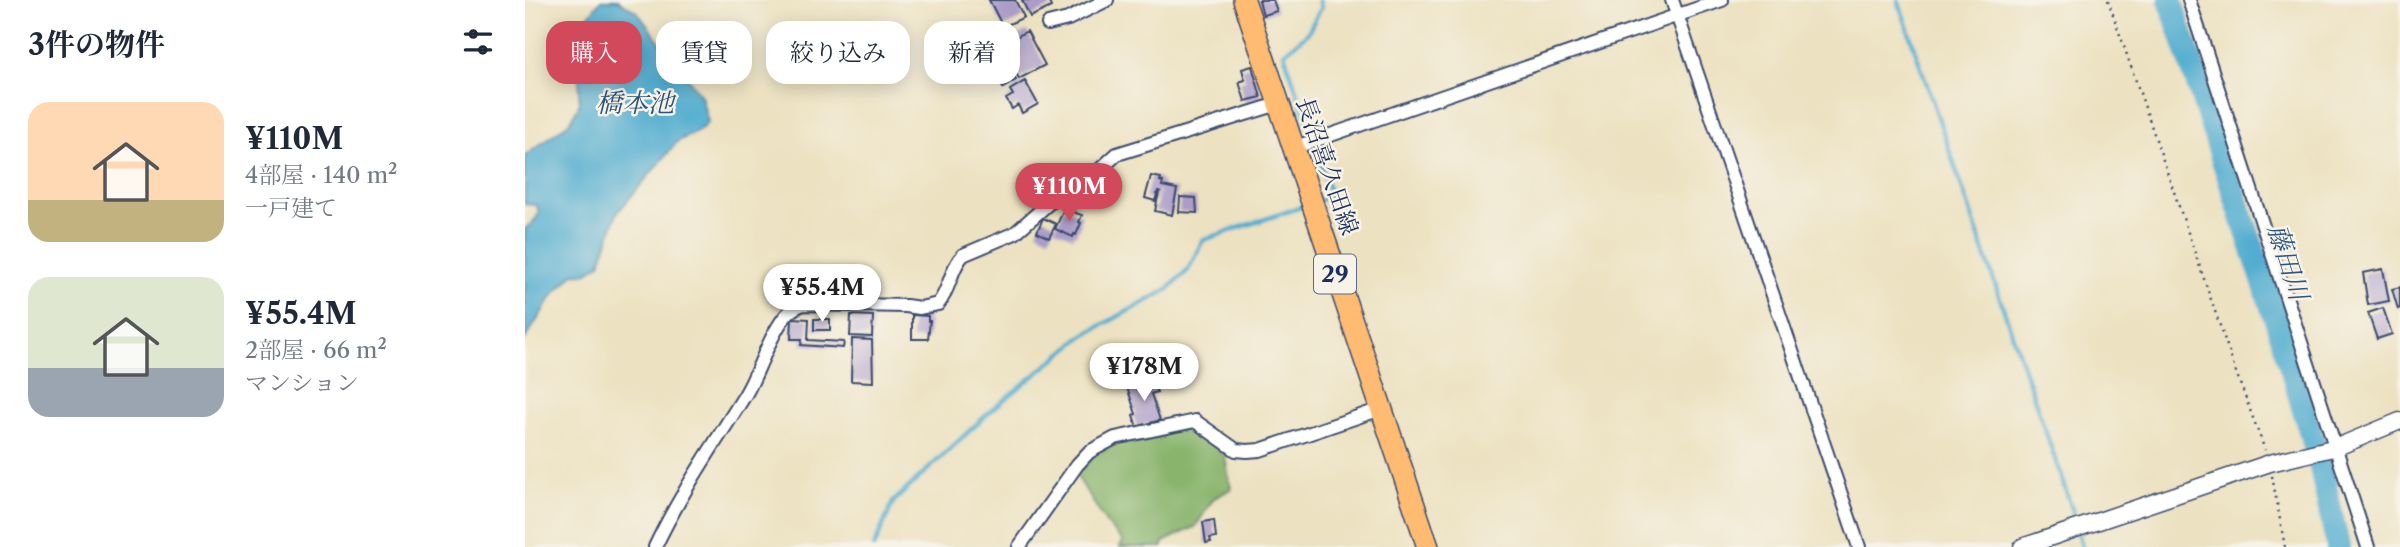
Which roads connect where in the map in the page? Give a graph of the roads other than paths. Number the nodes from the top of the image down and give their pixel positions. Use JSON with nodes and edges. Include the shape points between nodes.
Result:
{"nodes":[{"id":1,"x":1107,"y":0,"type":"edge"},
{"id":2,"x":1244,"y":0,"type":"edge"},
{"id":3,"x":1672,"y":0,"type":"edge"},
{"id":4,"x":1722,"y":0,"type":"edge"},
{"id":5,"x":2189,"y":0,"type":"edge"},
{"id":6,"x":1677,"y":15,"type":"junction"},
{"id":7,"x":1048,"y":24,"type":"dead end"},
{"id":8,"x":1278,"y":104,"type":"junction"},
{"id":9,"x":1293,"y":148,"type":"junction"},
{"id":10,"x":1381,"y":409,"type":"junction"},
{"id":11,"x":2400,"y":421,"type":"edge"},
{"id":12,"x":2337,"y":447,"type":"junction"},
{"id":13,"x":655,"y":547,"type":"edge"},
{"id":14,"x":1019,"y":547,"type":"edge"},
{"id":15,"x":1428,"y":547,"type":"edge"},
{"id":16,"x":1859,"y":547,"type":"edge"},
{"id":17,"x":2022,"y":547,"type":"edge"},
{"id":18,"x":2368,"y":547,"type":"edge"}],
"edges":[{"from":1,"to":7,"type":"street"},
{"from":2,"to":8,"type":"main road","name":"長沼喜久田線","number":"29"},
{"from":3,"to":6,"type":"street"},
{"from":4,"to":6,"type":"street"},
{"from":5,"to":12,"type":"street"},
{"from":6,"to":9,"type":"street"},
{"from":6,"to":16,"type":"street"},
{"from":8,"to":9,"type":"main road","name":"長沼喜久田線","number":"29"},
{"from":8,"to":13,"type":"street","via":[[1117,154],[1084,184],[1049,203],[1015,233],[963,255],[938,304],[920,308],[793,307]]},
{"from":9,"to":10,"type":"main road","name":"長沼喜久田線","number":"29"},
{"from":10,"to":14,"type":"street","via":[[1260,450],[1236,450],[1195,421],[1115,438],[1089,452],[1077,465]]},
{"from":10,"to":15,"type":"main road","name":"長沼喜久田線","number":"29"},
{"from":11,"to":12,"type":"street"},
{"from":12,"to":17,"type":"street","via":[[2270,463]]},
{"from":12,"to":18,"type":"street"}]}
